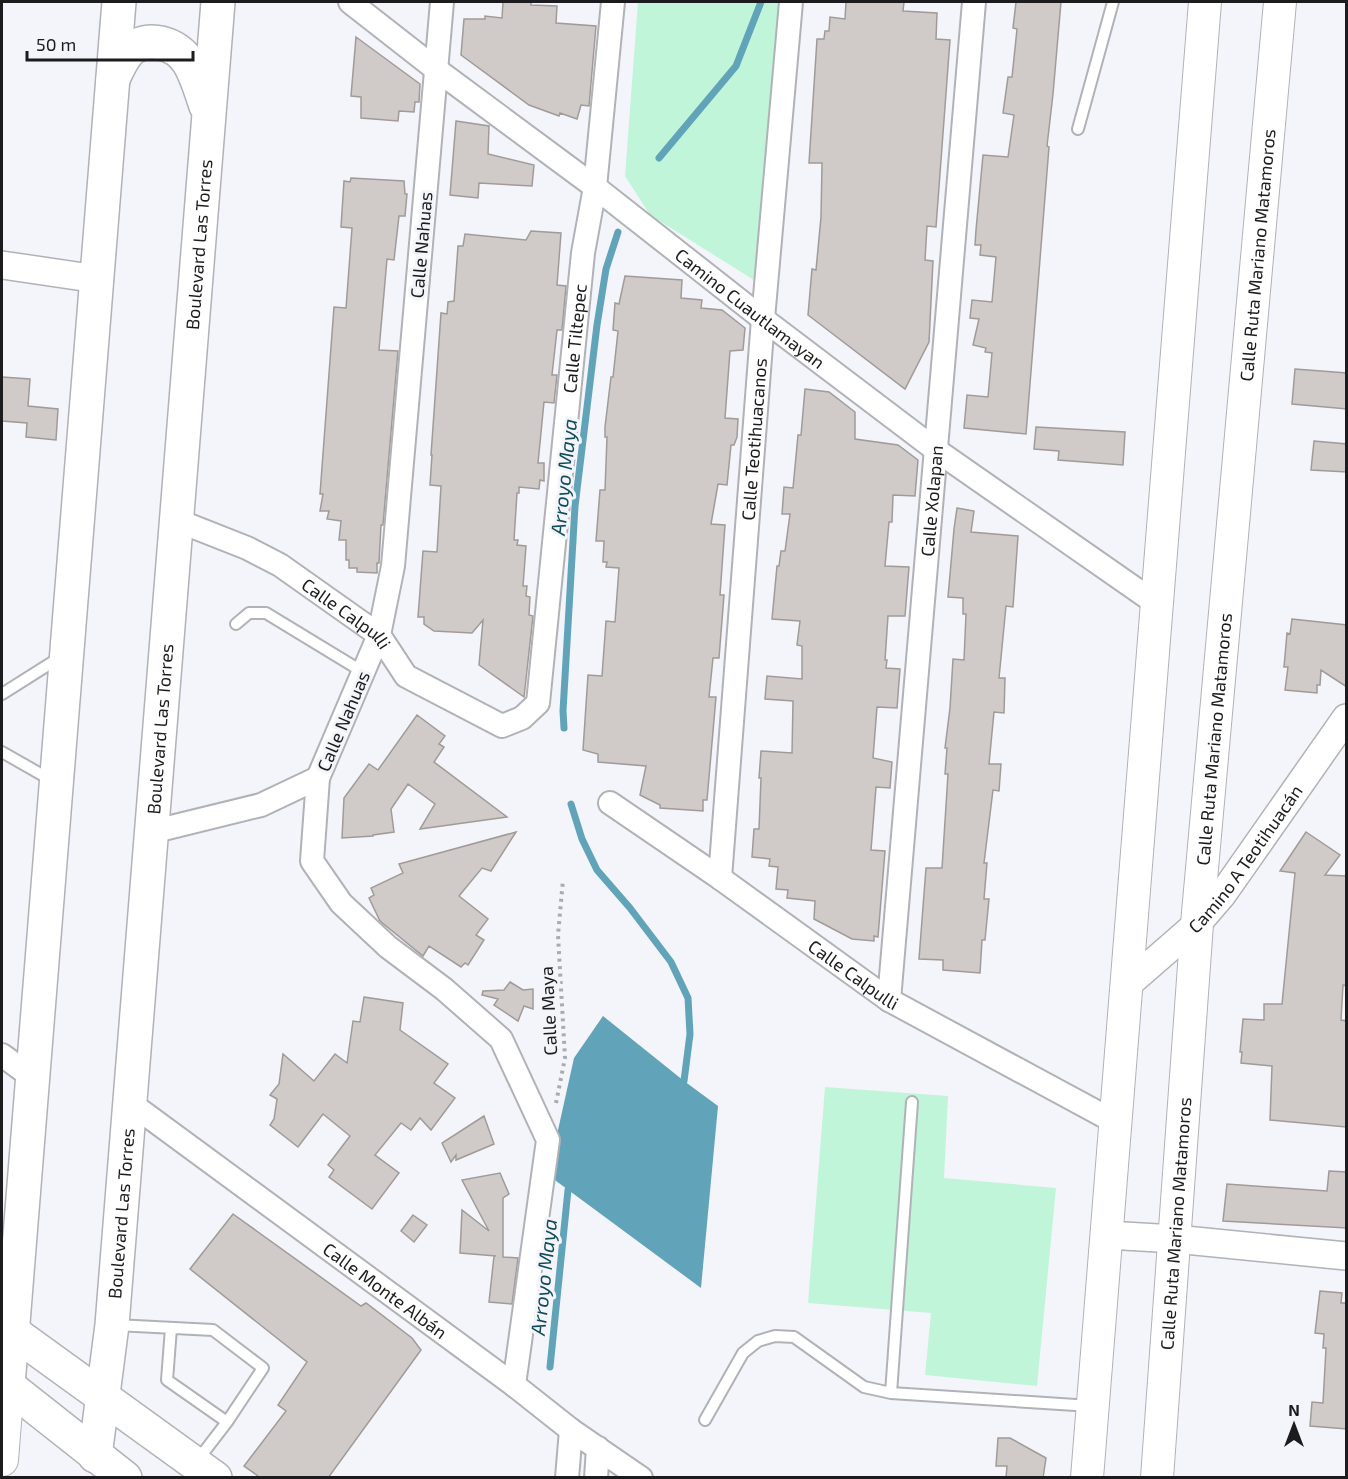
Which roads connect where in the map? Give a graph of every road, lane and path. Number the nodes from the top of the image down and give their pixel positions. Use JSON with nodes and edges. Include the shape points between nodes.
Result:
{"nodes":[{"id":1,"x":119,"y":2,"type":"edge"},
{"id":2,"x":218,"y":2,"type":"edge"},
{"id":3,"x":351,"y":2,"type":"edge"},
{"id":4,"x":442,"y":2,"type":"edge"},
{"id":5,"x":614,"y":2,"type":"edge"},
{"id":6,"x":791,"y":2,"type":"edge"},
{"id":7,"x":974,"y":2,"type":"edge"},
{"id":8,"x":1113,"y":2,"type":"edge"},
{"id":9,"x":1205,"y":2,"type":"edge"},
{"id":10,"x":1280,"y":2,"type":"edge"},
{"id":11,"x":436,"y":70,"type":"junction"},
{"id":12,"x":112,"y":80,"type":"junction"},
{"id":13,"x":209,"y":113,"type":"junction"},
{"id":14,"x":1078,"y":129,"type":"dead end"},
{"id":15,"x":595,"y":187,"type":"junction"},
{"id":16,"x":2,"y":265,"type":"edge"},
{"id":17,"x":97,"y":279,"type":"junction"},
{"id":18,"x":763,"y":319,"type":"junction"},
{"id":19,"x":936,"y":450,"type":"junction"},
{"id":20,"x":176,"y":520,"type":"junction"},
{"id":21,"x":1157,"y":604,"type":"junction"},
{"id":22,"x":236,"y":624,"type":"dead end"},
{"id":23,"x":379,"y":635,"type":"junction"},
{"id":24,"x":67,"y":653,"type":"junction"},
{"id":25,"x":363,"y":672,"type":"junction"},
{"id":26,"x":2,"y":694,"type":"edge"},
{"id":27,"x":1347,"y":718,"type":"edge"},
{"id":28,"x":502,"y":726,"type":"joint"},
{"id":29,"x":2,"y":752,"type":"edge"},
{"id":30,"x":318,"y":778,"type":"junction"},
{"id":31,"x":57,"y":783,"type":"junction"},
{"id":32,"x":610,"y":803,"type":"dead end"},
{"id":33,"x":151,"y":832,"type":"junction"},
{"id":34,"x":720,"y":878,"type":"junction"},
{"id":35,"x":563,"y":880,"type":"dead end"},
{"id":36,"x":1197,"y":924,"type":"junction"},
{"id":37,"x":1127,"y":985,"type":"junction"},
{"id":38,"x":889,"y":999,"type":"junction"},
{"id":39,"x":2,"y":1055,"type":"edge"},
{"id":40,"x":33,"y":1078,"type":"junction"},
{"id":41,"x":129,"y":1102,"type":"junction"},
{"id":42,"x":912,"y":1102,"type":"dead end"},
{"id":43,"x":1115,"y":1122,"type":"junction"},
{"id":44,"x":548,"y":1140,"type":"junction"},
{"id":45,"x":1107,"y":1235,"type":"junction"},
{"id":46,"x":1175,"y":1239,"type":"junction"},
{"id":47,"x":1347,"y":1256,"type":"edge"},
{"id":48,"x":112,"y":1325,"type":"junction"},
{"id":49,"x":6,"y":1328,"type":"edge"},
{"id":50,"x":171,"y":1328,"type":"junction"},
{"id":51,"x":5,"y":1383,"type":"edge"},
{"id":52,"x":514,"y":1385,"type":"junction"},
{"id":53,"x":891,"y":1393,"type":"junction"},
{"id":54,"x":104,"y":1396,"type":"junction"},
{"id":55,"x":1093,"y":1406,"type":"junction"},
{"id":56,"x":705,"y":1420,"type":"dead end"},
{"id":57,"x":227,"y":1422,"type":"junction"},
{"id":58,"x":571,"y":1430,"type":"junction"},
{"id":59,"x":598,"y":1448,"type":"junction"},
{"id":60,"x":2,"y":1460,"type":"edge"},
{"id":61,"x":95,"y":1467,"type":"edge"},
{"id":62,"x":205,"y":1470,"type":"edge"},
{"id":63,"x":125,"y":1478,"type":"edge"},
{"id":64,"x":567,"y":1478,"type":"edge"},
{"id":65,"x":596,"y":1478,"type":"edge"},
{"id":66,"x":641,"y":1478,"type":"edge"},
{"id":67,"x":1087,"y":1478,"type":"edge"},
{"id":68,"x":1157,"y":1478,"type":"edge"}],
"edges":[{"from":1,"to":12,"type":"main road"},
{"from":2,"to":13,"type":"main road","name":"Boulevard Las Torres"},
{"from":3,"to":11,"type":"street","name":"Camino Cuautlamayan"},
{"from":4,"to":11,"type":"street","name":"Calle Nahuas"},
{"from":5,"to":15,"type":"street","name":"Calle Tiltepec"},
{"from":6,"to":18,"type":"street","name":"Calle Teotihuacanos"},
{"from":7,"to":19,"type":"street","name":"Calle Xolapan"},
{"from":8,"to":14,"type":"lane"},
{"from":9,"to":21,"type":"main road"},
{"from":10,"to":36,"type":"main road","name":"Calle Ruta Mariano Matamoros"},
{"from":11,"to":15,"type":"street","name":"Camino Cuautlamayan"},
{"from":11,"to":23,"type":"street","name":"Calle Nahuas","via":[[393,566]]},
{"from":12,"to":13,"type":"main road","via":[[130,50],[149,42],[169,45],[178,49],[190,64]]},
{"from":12,"to":17,"type":"main road"},
{"from":13,"to":20,"type":"main road","name":"Boulevard Las Torres"},
{"from":15,"to":18,"type":"street","name":"Camino Cuautlamayan"},
{"from":15,"to":28,"type":"street","name":"Calle Tiltepec","via":[[583,253],[538,703],[522,718]]},
{"from":16,"to":17,"type":"street"},
{"from":17,"to":24,"type":"main road"},
{"from":18,"to":19,"type":"street","name":"Camino Cuautlamayan"},
{"from":18,"to":34,"type":"street","name":"Calle Teotihuacanos"},
{"from":19,"to":21,"type":"street","name":"Camino Cuautlamayan"},
{"from":19,"to":38,"type":"street","name":"Calle Xolapan"},
{"from":20,"to":23,"type":"street","name":"Calle Calpulli","via":[[280,565]]},
{"from":20,"to":33,"type":"main road","name":"Boulevard Las Torres"},
{"from":21,"to":37,"type":"main road"},
{"from":22,"to":25,"type":"lane","via":[[249,613],[266,613]]},
{"from":23,"to":25,"type":"street","name":"Calle Nahuas"},
{"from":23,"to":28,"type":"street","name":"Calle Calpulli","via":[[406,676]]},
{"from":24,"to":26,"type":"lane"},
{"from":24,"to":31,"type":"main road"},
{"from":25,"to":30,"type":"street","name":"Calle Nahuas"},
{"from":27,"to":36,"type":"street","name":"Camino A Teotihuacán","via":[[1222,895]]},
{"from":29,"to":31,"type":"lane"},
{"from":30,"to":33,"type":"street","via":[[261,805]]},
{"from":30,"to":44,"type":"street","name":"Calle Nahuas","via":[[312,861],[349,911],[501,1039]]},
{"from":31,"to":40,"type":"main road"},
{"from":32,"to":34,"type":"street","name":"Calle Calpulli"},
{"from":33,"to":41,"type":"main road","name":"Boulevard Las Torres"},
{"from":34,"to":38,"type":"street","name":"Calle Calpulli"},
{"from":35,"to":44,"type":"path","name":"Calle Maya","via":[[558,935],[565,1058]]},
{"from":36,"to":37,"type":"street","name":"Camino A Teotihuacán"},
{"from":36,"to":46,"type":"main road","name":"Calle Ruta Mariano Matamoros"},
{"from":37,"to":43,"type":"main road"},
{"from":38,"to":43,"type":"street","name":"Calle Calpulli"},
{"from":39,"to":40,"type":"street"},
{"from":40,"to":49,"type":"main road"},
{"from":41,"to":48,"type":"main road","name":"Boulevard Las Torres"},
{"from":41,"to":52,"type":"street","name":"Calle Monte Albán"},
{"from":42,"to":53,"type":"lane"},
{"from":43,"to":45,"type":"main road"},
{"from":44,"to":52,"type":"street"},
{"from":45,"to":46,"type":"street"},
{"from":45,"to":55,"type":"main road"},
{"from":46,"to":47,"type":"street"},
{"from":46,"to":68,"type":"main road","name":"Calle Ruta Mariano Matamoros"},
{"from":48,"to":50,"type":"lane"},
{"from":48,"to":54,"type":"main road","name":"Boulevard Las Torres"},
{"from":49,"to":51,"type":"main road"},
{"from":49,"to":54,"type":"main road"},
{"from":50,"to":57,"type":"lane","via":[[167,1380]]},
{"from":50,"to":57,"type":"lane","via":[[213,1330],[263,1368]]},
{"from":51,"to":60,"type":"main road"},
{"from":51,"to":61,"type":"main road"},
{"from":52,"to":58,"type":"street","name":"Calle Monte Albán"},
{"from":53,"to":55,"type":"lane"},
{"from":53,"to":56,"type":"lane","via":[[864,1387],[794,1337],[775,1336],[758,1341],[743,1353]]},
{"from":54,"to":61,"type":"main road","name":"Boulevard Las Torres"},
{"from":54,"to":62,"type":"main road"},
{"from":55,"to":67,"type":"main road"},
{"from":57,"to":62,"type":"lane"},
{"from":58,"to":59,"type":"street","name":"Calle Monte Albán"},
{"from":58,"to":64,"type":"street"},
{"from":59,"to":65,"type":"street"},
{"from":59,"to":66,"type":"street","name":"Calle Monte Albán"},
{"from":61,"to":63,"type":"main road"}]}
